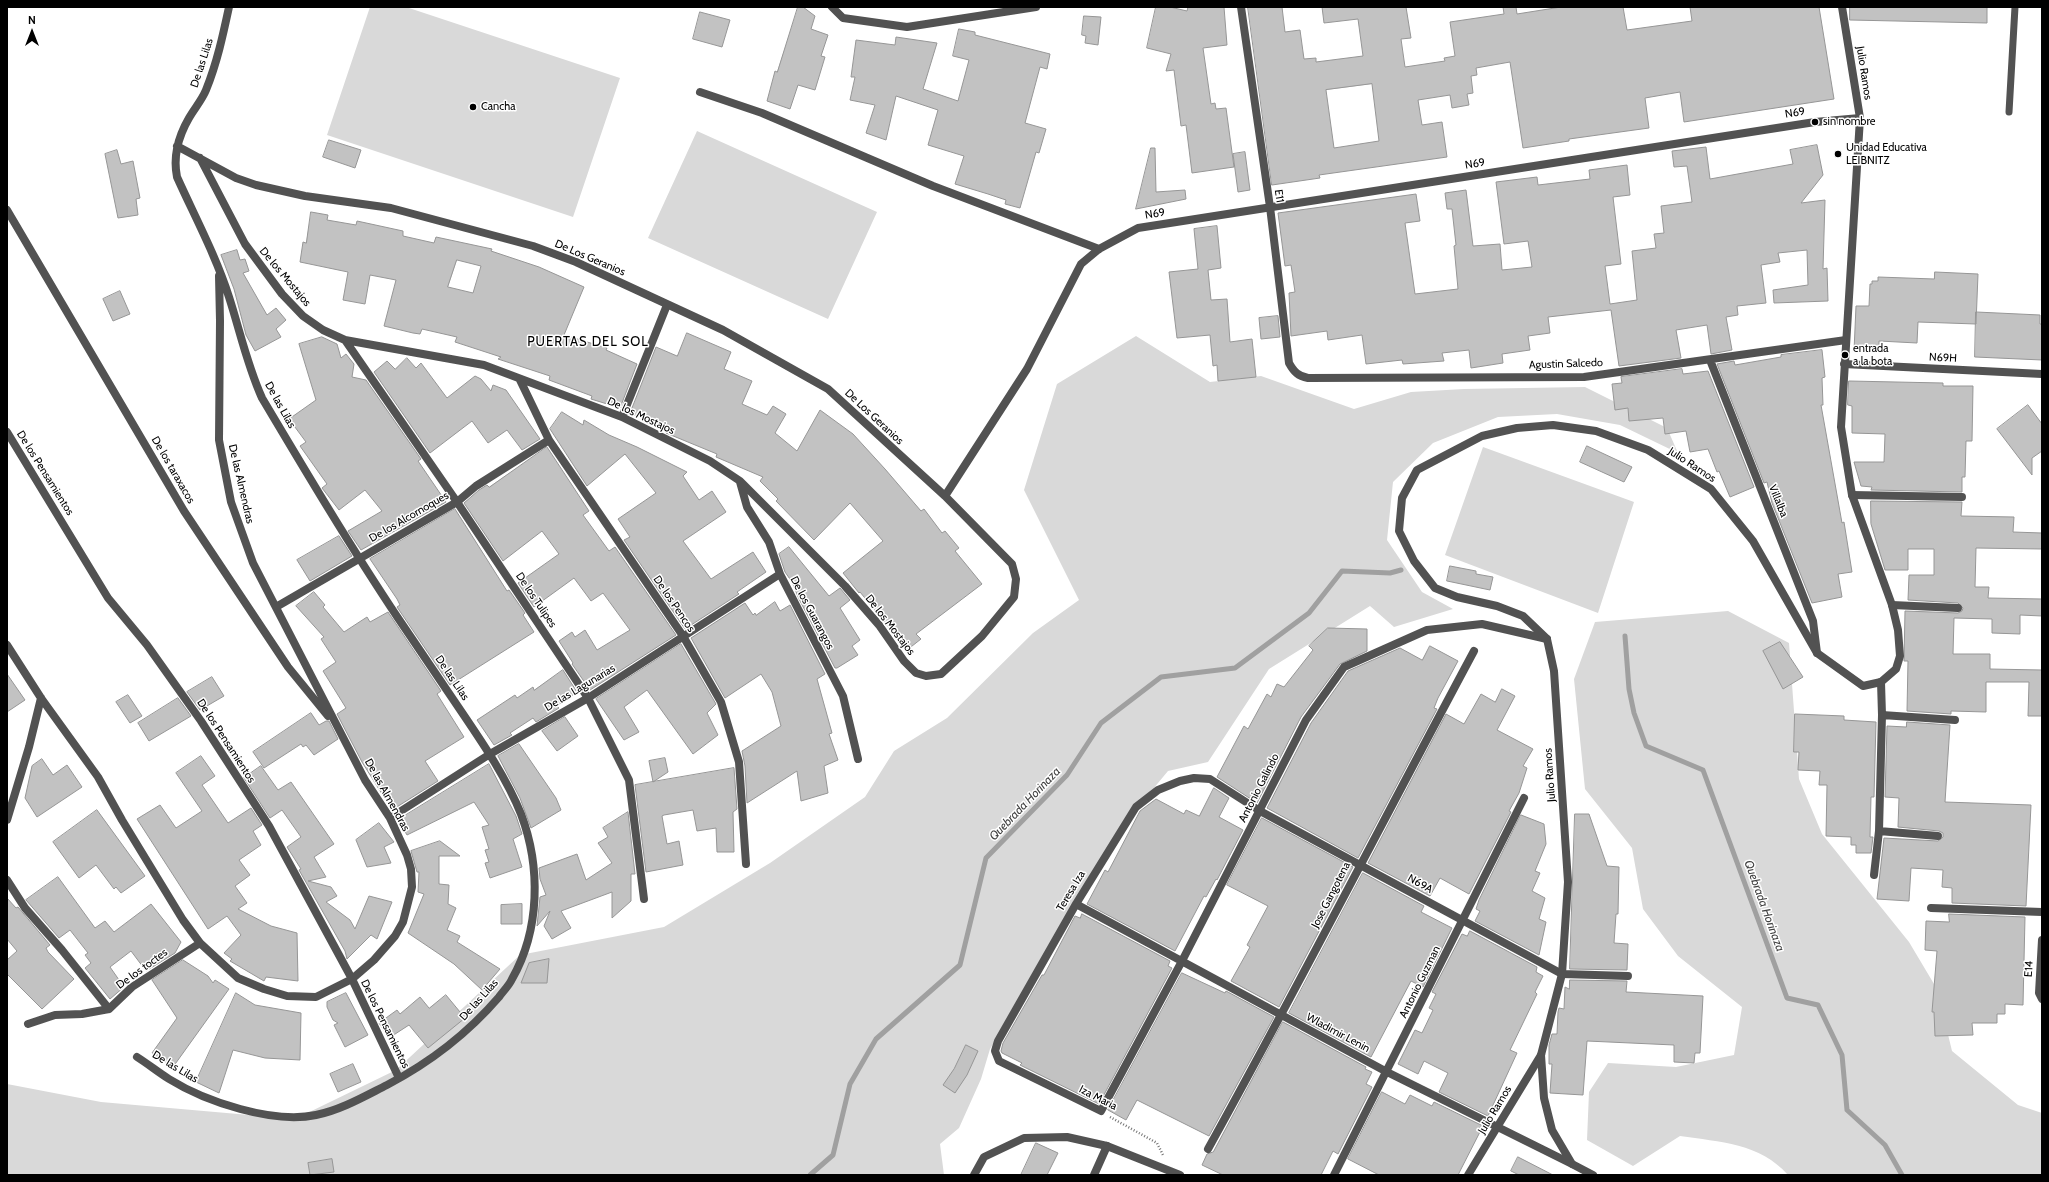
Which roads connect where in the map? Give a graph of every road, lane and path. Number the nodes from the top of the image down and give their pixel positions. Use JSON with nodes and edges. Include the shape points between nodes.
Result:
{"nodes":[{"id":1,"x":230,"y":7,"type":"edge"},
{"id":2,"x":832,"y":7,"type":"edge"},
{"id":3,"x":1036,"y":7,"type":"edge"},
{"id":4,"x":1241,"y":7,"type":"edge"},
{"id":5,"x":1842,"y":7,"type":"edge"},
{"id":6,"x":2015,"y":7,"type":"edge"},
{"id":7,"x":700,"y":92,"type":"dead end"},
{"id":8,"x":2008,"y":112,"type":"dead end"},
{"id":9,"x":1860,"y":118,"type":"junction"},
{"id":10,"x":177,"y":146,"type":"junction"},
{"id":11,"x":200,"y":158,"type":"junction"},
{"id":12,"x":1270,"y":207,"type":"junction"},
{"id":13,"x":7,"y":210,"type":"edge"},
{"id":14,"x":1099,"y":248,"type":"junction"},
{"id":15,"x":218,"y":268,"type":"junction"},
{"id":16,"x":667,"y":305,"type":"junction"},
{"id":17,"x":345,"y":340,"type":"junction"},
{"id":18,"x":1846,"y":340,"type":"junction"},
{"id":19,"x":1710,"y":360,"type":"junction"},
{"id":20,"x":1844,"y":364,"type":"junction"},
{"id":21,"x":2042,"y":374,"type":"edge"},
{"id":22,"x":1308,"y":378,"type":"joint"},
{"id":23,"x":520,"y":380,"type":"junction"},
{"id":24,"x":622,"y":417,"type":"junction"},
{"id":25,"x":7,"y":432,"type":"edge"},
{"id":26,"x":549,"y":440,"type":"junction"},
{"id":27,"x":740,"y":481,"type":"junction"},
{"id":28,"x":1852,"y":495,"type":"junction"},
{"id":29,"x":944,"y":496,"type":"junction"},
{"id":30,"x":1962,"y":497,"type":"dead end"},
{"id":31,"x":457,"y":502,"type":"junction"},
{"id":32,"x":358,"y":558,"type":"junction"},
{"id":33,"x":1012,"y":564,"type":"joint"},
{"id":34,"x":780,"y":574,"type":"junction"},
{"id":35,"x":1892,"y":605,"type":"junction"},
{"id":36,"x":276,"y":607,"type":"junction"},
{"id":37,"x":1958,"y":608,"type":"dead end"},
{"id":38,"x":683,"y":636,"type":"junction"},
{"id":39,"x":1547,"y":639,"type":"junction"},
{"id":40,"x":7,"y":645,"type":"edge"},
{"id":41,"x":1474,"y":652,"type":"dead end"},
{"id":42,"x":1817,"y":653,"type":"junction"},
{"id":43,"x":1882,"y":682,"type":"junction"},
{"id":44,"x":41,"y":698,"type":"junction"},
{"id":45,"x":588,"y":698,"type":"junction"},
{"id":46,"x":1882,"y":715,"type":"junction"},
{"id":47,"x":1955,"y":720,"type":"dead end"},
{"id":48,"x":339,"y":730,"type":"junction"},
{"id":49,"x":490,"y":754,"type":"junction"},
{"id":50,"x":858,"y":759,"type":"dead end"},
{"id":51,"x":1210,"y":779,"type":"joint"},
{"id":52,"x":1524,"y":798,"type":"dead end"},
{"id":53,"x":1260,"y":811,"type":"junction"},
{"id":54,"x":390,"y":818,"type":"junction"},
{"id":55,"x":7,"y":820,"type":"edge"},
{"id":56,"x":1879,"y":831,"type":"junction"},
{"id":57,"x":1938,"y":836,"type":"dead end"},
{"id":58,"x":746,"y":864,"type":"dead end"},
{"id":59,"x":1360,"y":864,"type":"junction"},
{"id":60,"x":1874,"y":875,"type":"dead end"},
{"id":61,"x":7,"y":880,"type":"edge"},
{"id":62,"x":644,"y":899,"type":"dead end"},
{"id":63,"x":1076,"y":904,"type":"junction"},
{"id":64,"x":1931,"y":908,"type":"dead end"},
{"id":65,"x":2042,"y":912,"type":"edge"},
{"id":66,"x":1463,"y":920,"type":"junction"},
{"id":67,"x":2042,"y":940,"type":"edge"},
{"id":68,"x":200,"y":943,"type":"junction"},
{"id":69,"x":1182,"y":961,"type":"junction"},
{"id":70,"x":1562,"y":974,"type":"junction"},
{"id":71,"x":1628,"y":976,"type":"dead end"},
{"id":72,"x":352,"y":979,"type":"junction"},
{"id":73,"x":2042,"y":999,"type":"edge"},
{"id":74,"x":109,"y":1009,"type":"junction"},
{"id":75,"x":1282,"y":1016,"type":"junction"},
{"id":76,"x":28,"y":1024,"type":"dead end"},
{"id":77,"x":1541,"y":1055,"type":"junction"},
{"id":78,"x":137,"y":1057,"type":"dead end"},
{"id":79,"x":999,"y":1061,"type":"joint"},
{"id":80,"x":1388,"y":1072,"type":"junction"},
{"id":81,"x":399,"y":1078,"type":"junction"},
{"id":82,"x":1101,"y":1111,"type":"junction"},
{"id":83,"x":1498,"y":1128,"type":"junction"},
{"id":84,"x":1107,"y":1146,"type":"junction"},
{"id":85,"x":1208,"y":1149,"type":"dead end"},
{"id":86,"x":1572,"y":1164,"type":"junction"},
{"id":87,"x":1170,"y":1171,"type":"junction"},
{"id":88,"x":974,"y":1175,"type":"edge"},
{"id":89,"x":1094,"y":1175,"type":"edge"},
{"id":90,"x":1180,"y":1175,"type":"edge"},
{"id":91,"x":1334,"y":1175,"type":"edge"},
{"id":92,"x":1468,"y":1175,"type":"edge"},
{"id":93,"x":1592,"y":1175,"type":"edge"}],
"edges":[{"from":1,"to":10,"type":"street","name":"De las Lilas","via":[[206,90],[188,119]]},
{"from":2,"to":3,"type":"street","via":[[843,18],[908,27]]},
{"from":4,"to":12,"type":"street","name":"E11"},
{"from":5,"to":9,"type":"street","name":"Julio Ramos"},
{"from":6,"to":8,"type":"lane"},
{"from":7,"to":14,"type":"street","via":[[762,113],[932,186]]},
{"from":9,"to":12,"type":"street","name":"N69","via":[[1815,122]]},
{"from":9,"to":18,"type":"street","name":"Julio Ramos"},
{"from":10,"to":11,"type":"street","name":"De Los Geranios"},
{"from":10,"to":15,"type":"street","name":"De las Lilas","via":[[177,177]]},
{"from":11,"to":16,"type":"street","name":"De Los Geranios","via":[[236,178],[256,185],[305,196],[391,208],[533,246],[576,262]]},
{"from":11,"to":17,"type":"street","name":"De los Mostajos","via":[[245,244],[282,294],[303,316],[323,330]]},
{"from":12,"to":14,"type":"street","name":"N69","via":[[1138,228]]},
{"from":12,"to":22,"type":"street","name":"E11","via":[[1289,363],[1293,371]]},
{"from":13,"to":48,"type":"street","name":"De los taraxacos","via":[[184,511],[288,667]]},
{"from":14,"to":29,"type":"street","via":[[1081,264],[1027,369]]},
{"from":15,"to":32,"type":"street","name":"De las Lilas","via":[[230,298],[250,373],[262,398]]},
{"from":15,"to":36,"type":"street","name":"De las Almendras","via":[[218,419],[224,469],[239,529],[253,564]]},
{"from":16,"to":24,"type":"street"},
{"from":16,"to":29,"type":"street","name":"De Los Geranios","via":[[723,330],[828,389]]},
{"from":17,"to":23,"type":"street","name":"De los Mostajos","via":[[484,365]]},
{"from":17,"to":31,"type":"street","name":"De los Tulipes"},
{"from":18,"to":19,"type":"street","name":"Agustin Salcedo"},
{"from":18,"to":20,"type":"street","name":"Julio Ramos"},
{"from":19,"to":22,"type":"street","name":"Agustin Salcedo","via":[[1584,377]]},
{"from":19,"to":42,"type":"street","name":"Villalba","via":[[1814,621]]},
{"from":20,"to":21,"type":"street","name":"N69H"},
{"from":20,"to":28,"type":"street","name":"Julio Ramos","via":[[1841,427]]},
{"from":23,"to":24,"type":"street","name":"De los Mostajos"},
{"from":23,"to":26,"type":"street","name":"De los Pencos"},
{"from":24,"to":27,"type":"street","name":"De los Mostajos","via":[[710,461]]},
{"from":25,"to":72,"type":"street","name":"De los Pensamientos","via":[[108,598],[147,645],[202,721],[269,826]]},
{"from":26,"to":31,"type":"street","name":"De los Alcornoques","via":[[476,486]]},
{"from":26,"to":38,"type":"street","name":"De los Pencos"},
{"from":27,"to":33,"type":"street","name":"De los Mostajos","via":[[845,586],[879,625],[904,661],[916,672],[926,676],[941,674],[982,636],[1014,597],[1016,579]]},
{"from":27,"to":34,"type":"street","name":"De los Guarangos","via":[[747,507],[769,542]]},
{"from":28,"to":30,"type":"street"},
{"from":28,"to":35,"type":"street","name":"Julio Ramos"},
{"from":29,"to":33,"type":"street","name":"De Los Geranios"},
{"from":31,"to":32,"type":"street","name":"De los Alcornoques"},
{"from":31,"to":45,"type":"street","name":"De los Tulipes"},
{"from":32,"to":36,"type":"street","name":"De los Alcornoques"},
{"from":32,"to":49,"type":"street","name":"De las Lilas"},
{"from":34,"to":38,"type":"street","name":"De las Lagunarias"},
{"from":34,"to":50,"type":"street","name":"De los Guarangos","via":[[843,696]]},
{"from":35,"to":37,"type":"street"},
{"from":35,"to":43,"type":"street","name":"Julio Ramos","via":[[1898,630],[1900,656],[1896,669]]},
{"from":36,"to":48,"type":"street","name":"De las Almendras"},
{"from":38,"to":45,"type":"street","name":"De las Lagunarias"},
{"from":38,"to":58,"type":"street","name":"De los Pencos","via":[[721,702],[739,762]]},
{"from":39,"to":42,"type":"street","name":"Julio Ramos","via":[[1524,616],[1435,588],[1414,561],[1399,531],[1402,498],[1417,470],[1482,436],[1517,428],[1553,425],[1596,431],[1648,450],[1711,489],[1753,541]]},
{"from":39,"to":53,"type":"street","name":"Antonio Galindo","via":[[1482,624],[1427,630],[1344,667],[1306,720]]},
{"from":39,"to":70,"type":"street","name":"Julio Ramos","via":[[1554,671],[1568,882]]},
{"from":40,"to":44,"type":"street","name":"De las Almendras"},
{"from":41,"to":59,"type":"street","name":"Jose Gangotena"},
{"from":42,"to":43,"type":"street","name":"Julio Ramos","via":[[1863,686]]},
{"from":43,"to":46,"type":"street"},
{"from":44,"to":55,"type":"street","via":[[24,768]]},
{"from":44,"to":68,"type":"street","name":"De las Almendras","via":[[98,777],[183,920]]},
{"from":45,"to":49,"type":"street","name":"De las Lagunarias"},
{"from":45,"to":62,"type":"street","name":"De los Tulipes","via":[[629,780]]},
{"from":46,"to":47,"type":"street"},
{"from":46,"to":56,"type":"street"},
{"from":48,"to":54,"type":"street","name":"De las Almendras","via":[[365,780]]},
{"from":49,"to":54,"type":"street","name":"De las Lagunarias"},
{"from":49,"to":81,"type":"street","name":"De las Lilas","via":[[520,814],[530,848],[536,888],[528,941],[512,980],[492,1005],[463,1034]]},
{"from":51,"to":53,"type":"street","name":"N69A"},
{"from":51,"to":63,"type":"street","name":"Teresa Iza","via":[[1194,778],[1180,781],[1158,790],[1136,807]]},
{"from":52,"to":66,"type":"street","name":"Antonio Guzman"},
{"from":53,"to":59,"type":"street","name":"N69A"},
{"from":53,"to":69,"type":"street","name":"Antonio Galindo"},
{"from":54,"to":72,"type":"street","name":"De las Almendras","via":[[411,869],[410,900],[395,936],[374,960]]},
{"from":56,"to":57,"type":"street"},
{"from":56,"to":60,"type":"street"},
{"from":59,"to":66,"type":"street","name":"N69A"},
{"from":59,"to":75,"type":"street","name":"Jose Gangotena"},
{"from":61,"to":74,"type":"street","via":[[25,908]]},
{"from":63,"to":69,"type":"street","name":"Wladimir Lenin"},
{"from":63,"to":79,"type":"street","name":"Teresa Iza","via":[[998,1041],[995,1050]]},
{"from":64,"to":65,"type":"street"},
{"from":66,"to":70,"type":"street","name":"N69A"},
{"from":66,"to":80,"type":"street","name":"Antonio Guzman"},
{"from":67,"to":73,"type":"street","name":"E14","via":[[2039,993]]},
{"from":68,"to":72,"type":"street","name":"De las Almendras","via":[[238,978],[287,996],[316,997]]},
{"from":68,"to":74,"type":"street","name":"De los toctes","via":[[132,987]]},
{"from":69,"to":75,"type":"street","name":"Wladimir Lenin"},
{"from":69,"to":82,"type":"street","name":"Antonio Galindo"},
{"from":70,"to":71,"type":"street","name":"N69A"},
{"from":70,"to":77,"type":"street","name":"Julio Ramos"},
{"from":72,"to":81,"type":"street","name":"De los Pensamientos"},
{"from":74,"to":76,"type":"street","via":[[55,1015]]},
{"from":75,"to":80,"type":"street","name":"Wladimir Lenin"},
{"from":75,"to":85,"type":"street","name":"Jose Gangotena"},
{"from":77,"to":83,"type":"street","name":"Julio Ramos"},
{"from":77,"to":86,"type":"street","name":"Julio Ramos","via":[[1544,1098],[1552,1130]]},
{"from":78,"to":81,"type":"street","name":"De las Lilas","via":[[171,1080],[205,1096],[250,1111],[290,1117],[317,1115],[351,1103]]},
{"from":79,"to":82,"type":"street","name":"Iza Maria"},
{"from":80,"to":83,"type":"street","name":"Wladimir Lenin"},
{"from":80,"to":91,"type":"street","name":"Antonio Guzman"},
{"from":82,"to":87,"type":"path","name":"Iza Maria","via":[[1157,1143]]},
{"from":83,"to":86,"type":"street","name":"Wladimir Lenin"},
{"from":83,"to":92,"type":"street","name":"Julio Ramos"},
{"from":84,"to":87,"type":"street"},
{"from":84,"to":88,"type":"street","via":[[1067,1137],[1024,1138],[984,1156]]},
{"from":84,"to":89,"type":"street"},
{"from":86,"to":93,"type":"street","name":"Wladimir Lenin"},
{"from":87,"to":90,"type":"street"}]}
